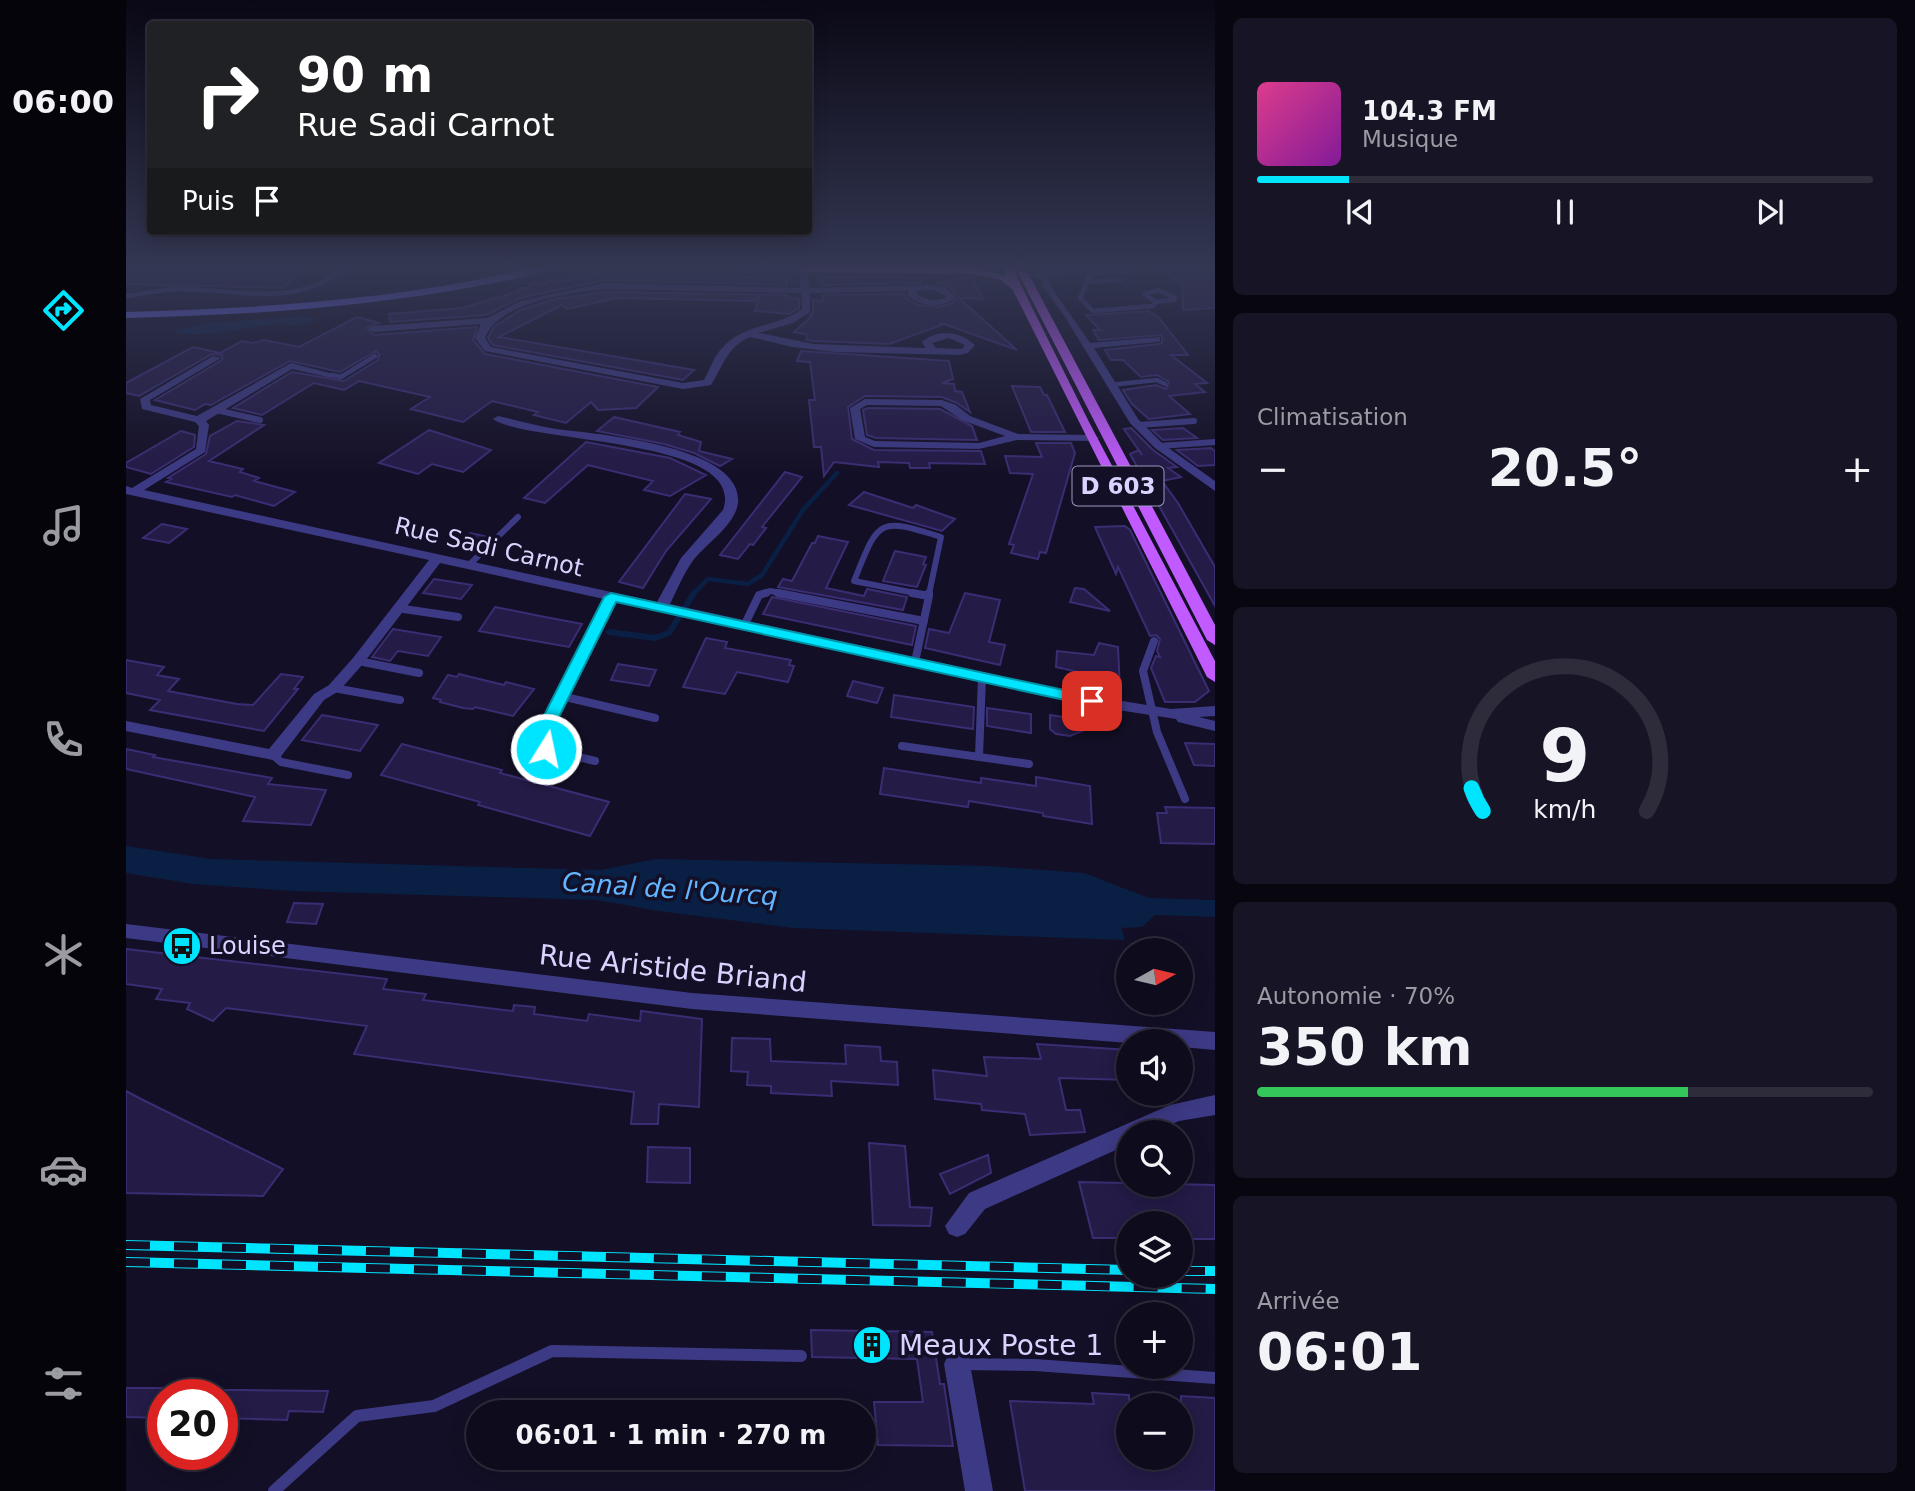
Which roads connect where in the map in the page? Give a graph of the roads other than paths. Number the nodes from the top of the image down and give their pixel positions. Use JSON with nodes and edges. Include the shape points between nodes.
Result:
{"nodes":[{"id":1,"x":481,"y":337,"type":"edge"},
{"id":2,"x":745,"y":337,"type":"edge"},
{"id":3,"x":760,"y":337,"type":"edge"},
{"id":4,"x":1040,"y":337,"type":"edge"},
{"id":5,"x":1060,"y":337,"type":"edge"},
{"id":6,"x":1081,"y":337,"type":"edge"},
{"id":7,"x":1157,"y":339,"type":"dead end"},
{"id":8,"x":1087,"y":346,"type":"junction"},
{"id":9,"x":932,"y":349,"type":"dead end"},
{"id":10,"x":375,"y":356,"type":"dead end"},
{"id":11,"x":216,"y":358,"type":"dead end"},
{"id":12,"x":332,"y":375,"type":"joint"},
{"id":13,"x":1165,"y":384,"type":"dead end"},
{"id":14,"x":1110,"y":385,"type":"junction"},
{"id":15,"x":216,"y":410,"type":"junction"},
{"id":16,"x":498,"y":419,"type":"dead end"},
{"id":17,"x":199,"y":420,"type":"junction"},
{"id":18,"x":260,"y":420,"type":"dead end"},
{"id":19,"x":1194,"y":421,"type":"dead end"},
{"id":20,"x":1138,"y":425,"type":"junction"},
{"id":21,"x":1017,"y":437,"type":"junction"},
{"id":22,"x":1094,"y":438,"type":"junction"},
{"id":23,"x":1215,"y":442,"type":"edge"},
{"id":24,"x":1159,"y":446,"type":"junction"},
{"id":25,"x":1215,"y":486,"type":"edge"},
{"id":26,"x":129,"y":491,"type":"edge"},
{"id":27,"x":517,"y":517,"type":"dead end"},
{"id":28,"x":437,"y":558,"type":"junction"},
{"id":29,"x":469,"y":565,"type":"junction"},
{"id":30,"x":929,"y":596,"type":"junction"},
{"id":31,"x":611,"y":597,"type":"junction"},
{"id":32,"x":397,"y":608,"type":"junction"},
{"id":33,"x":661,"y":608,"type":"junction"},
{"id":34,"x":458,"y":617,"type":"dead end"},
{"id":35,"x":924,"y":621,"type":"junction"},
{"id":36,"x":744,"y":626,"type":"junction"},
{"id":37,"x":1215,"y":640,"type":"edge"},
{"id":38,"x":1154,"y":641,"type":"dead end"},
{"id":39,"x":358,"y":661,"type":"junction"},
{"id":40,"x":915,"y":662,"type":"junction"},
{"id":41,"x":419,"y":673,"type":"dead end"},
{"id":42,"x":982,"y":677,"type":"junction"},
{"id":43,"x":1215,"y":677,"type":"edge"},
{"id":44,"x":334,"y":688,"type":"junction"},
{"id":45,"x":561,"y":696,"type":"junction"},
{"id":46,"x":400,"y":700,"type":"dead end"},
{"id":47,"x":1215,"y":711,"type":"edge"},
{"id":48,"x":1153,"y":712,"type":"junction"},
{"id":49,"x":1171,"y":714,"type":"junction"},
{"id":50,"x":654,"y":718,"type":"dead end"},
{"id":51,"x":126,"y":726,"type":"edge"},
{"id":52,"x":1215,"y":726,"type":"edge"},
{"id":53,"x":902,"y":746,"type":"dead end"},
{"id":54,"x":273,"y":755,"type":"junction"},
{"id":55,"x":979,"y":757,"type":"junction"},
{"id":56,"x":595,"y":761,"type":"dead end"},
{"id":57,"x":1029,"y":764,"type":"dead end"},
{"id":58,"x":348,"y":775,"type":"dead end"},
{"id":59,"x":1185,"y":799,"type":"dead end"},
{"id":60,"x":126,"y":931,"type":"edge"},
{"id":61,"x":1215,"y":1041,"type":"edge"},
{"id":62,"x":1215,"y":1105,"type":"edge"},
{"id":63,"x":1160,"y":1120,"type":"edge"},
{"id":64,"x":1116,"y":1139,"type":"edge"},
{"id":65,"x":957,"y":1226,"type":"dead end"},
{"id":66,"x":801,"y":1356,"type":"dead end"},
{"id":67,"x":957,"y":1364,"type":"joint"},
{"id":68,"x":1215,"y":1378,"type":"edge"},
{"id":69,"x":274,"y":1491,"type":"edge"},
{"id":70,"x":979,"y":1491,"type":"edge"}],
"edges":[{"from":1,"to":2,"type":"street","via":[[488,349],[683,386],[707,383],[718,358]]},
{"from":3,"to":9,"type":"street","via":[[799,347]]},
{"from":4,"to":22,"type":"main road","number":"D 603"},
{"from":5,"to":37,"type":"main road","number":"D 603"},
{"from":6,"to":8,"type":"street"},
{"from":7,"to":8,"type":"street"},
{"from":8,"to":14,"type":"street"},
{"from":10,"to":12,"type":"lane","via":[[341,377]]},
{"from":11,"to":17,"type":"street","via":[[145,399],[146,407]]},
{"from":12,"to":15,"type":"street","via":[[291,366]]},
{"from":13,"to":14,"type":"lane","via":[[1157,380]]},
{"from":14,"to":20,"type":"street"},
{"from":15,"to":17,"type":"street"},
{"from":15,"to":18,"type":"lane"},
{"from":16,"to":33,"type":"street","via":[[695,459],[725,480],[732,504],[686,560]]},
{"from":17,"to":26,"type":"street","via":[[204,425],[201,450]]},
{"from":19,"to":20,"type":"lane"},
{"from":20,"to":24,"type":"street"},
{"from":21,"to":21,"type":"street","via":[[966,418],[942,403],[864,402],[855,408],[860,439],[874,444],[979,446]]},
{"from":21,"to":22,"type":"street"},
{"from":22,"to":43,"type":"main road","number":"D 603"},
{"from":23,"to":24,"type":"lane"},
{"from":24,"to":25,"type":"street"},
{"from":26,"to":28,"type":"street","name":"Rue Sadi Carnot"},
{"from":27,"to":29,"type":"lane"},
{"from":28,"to":29,"type":"street","name":"Rue Sadi Carnot"},
{"from":28,"to":32,"type":"street"},
{"from":29,"to":31,"type":"street","name":"Rue Sadi Carnot"},
{"from":30,"to":30,"type":"lane","via":[[855,581],[873,538],[886,526],[896,523],[941,537]]},
{"from":30,"to":35,"type":"lane"},
{"from":31,"to":33,"type":"street","name":"Rue Sadi Carnot"},
{"from":31,"to":45,"type":"lane"},
{"from":32,"to":34,"type":"lane"},
{"from":32,"to":39,"type":"street"},
{"from":33,"to":36,"type":"street","name":"Rue Sadi Carnot"},
{"from":35,"to":36,"type":"lane","via":[[770,590],[759,595]]},
{"from":35,"to":40,"type":"lane"},
{"from":36,"to":40,"type":"street","name":"Rue Sadi Carnot"},
{"from":38,"to":48,"type":"lane","via":[[1143,671]]},
{"from":39,"to":41,"type":"lane"},
{"from":39,"to":44,"type":"street"},
{"from":40,"to":42,"type":"street","name":"Rue Sadi Carnot"},
{"from":42,"to":48,"type":"street","name":"Rue Sadi Carnot"},
{"from":42,"to":55,"type":"lane"},
{"from":44,"to":46,"type":"lane"},
{"from":44,"to":54,"type":"street","via":[[319,696]]},
{"from":45,"to":50,"type":"lane"},
{"from":45,"to":56,"type":"lane","via":[[543,733],[546,749]]},
{"from":47,"to":49,"type":"street","name":"Rue Sadi Carnot"},
{"from":48,"to":49,"type":"street","name":"Rue Sadi Carnot"},
{"from":48,"to":59,"type":"lane"},
{"from":49,"to":52,"type":"street","name":"Rue Sadi Carnot"},
{"from":51,"to":54,"type":"street"},
{"from":53,"to":55,"type":"lane"},
{"from":54,"to":58,"type":"lane","via":[[281,762]]},
{"from":55,"to":57,"type":"lane"},
{"from":60,"to":61,"type":"street","name":"Rue Aristide Briand","via":[[692,1001]]},
{"from":62,"to":63,"type":"street"},
{"from":64,"to":65,"type":"street","via":[[978,1201]]},
{"from":66,"to":69,"type":"lane","via":[[552,1351],[434,1406],[357,1416]]},
{"from":67,"to":68,"type":"lane"},
{"from":67,"to":70,"type":"street"}]}
